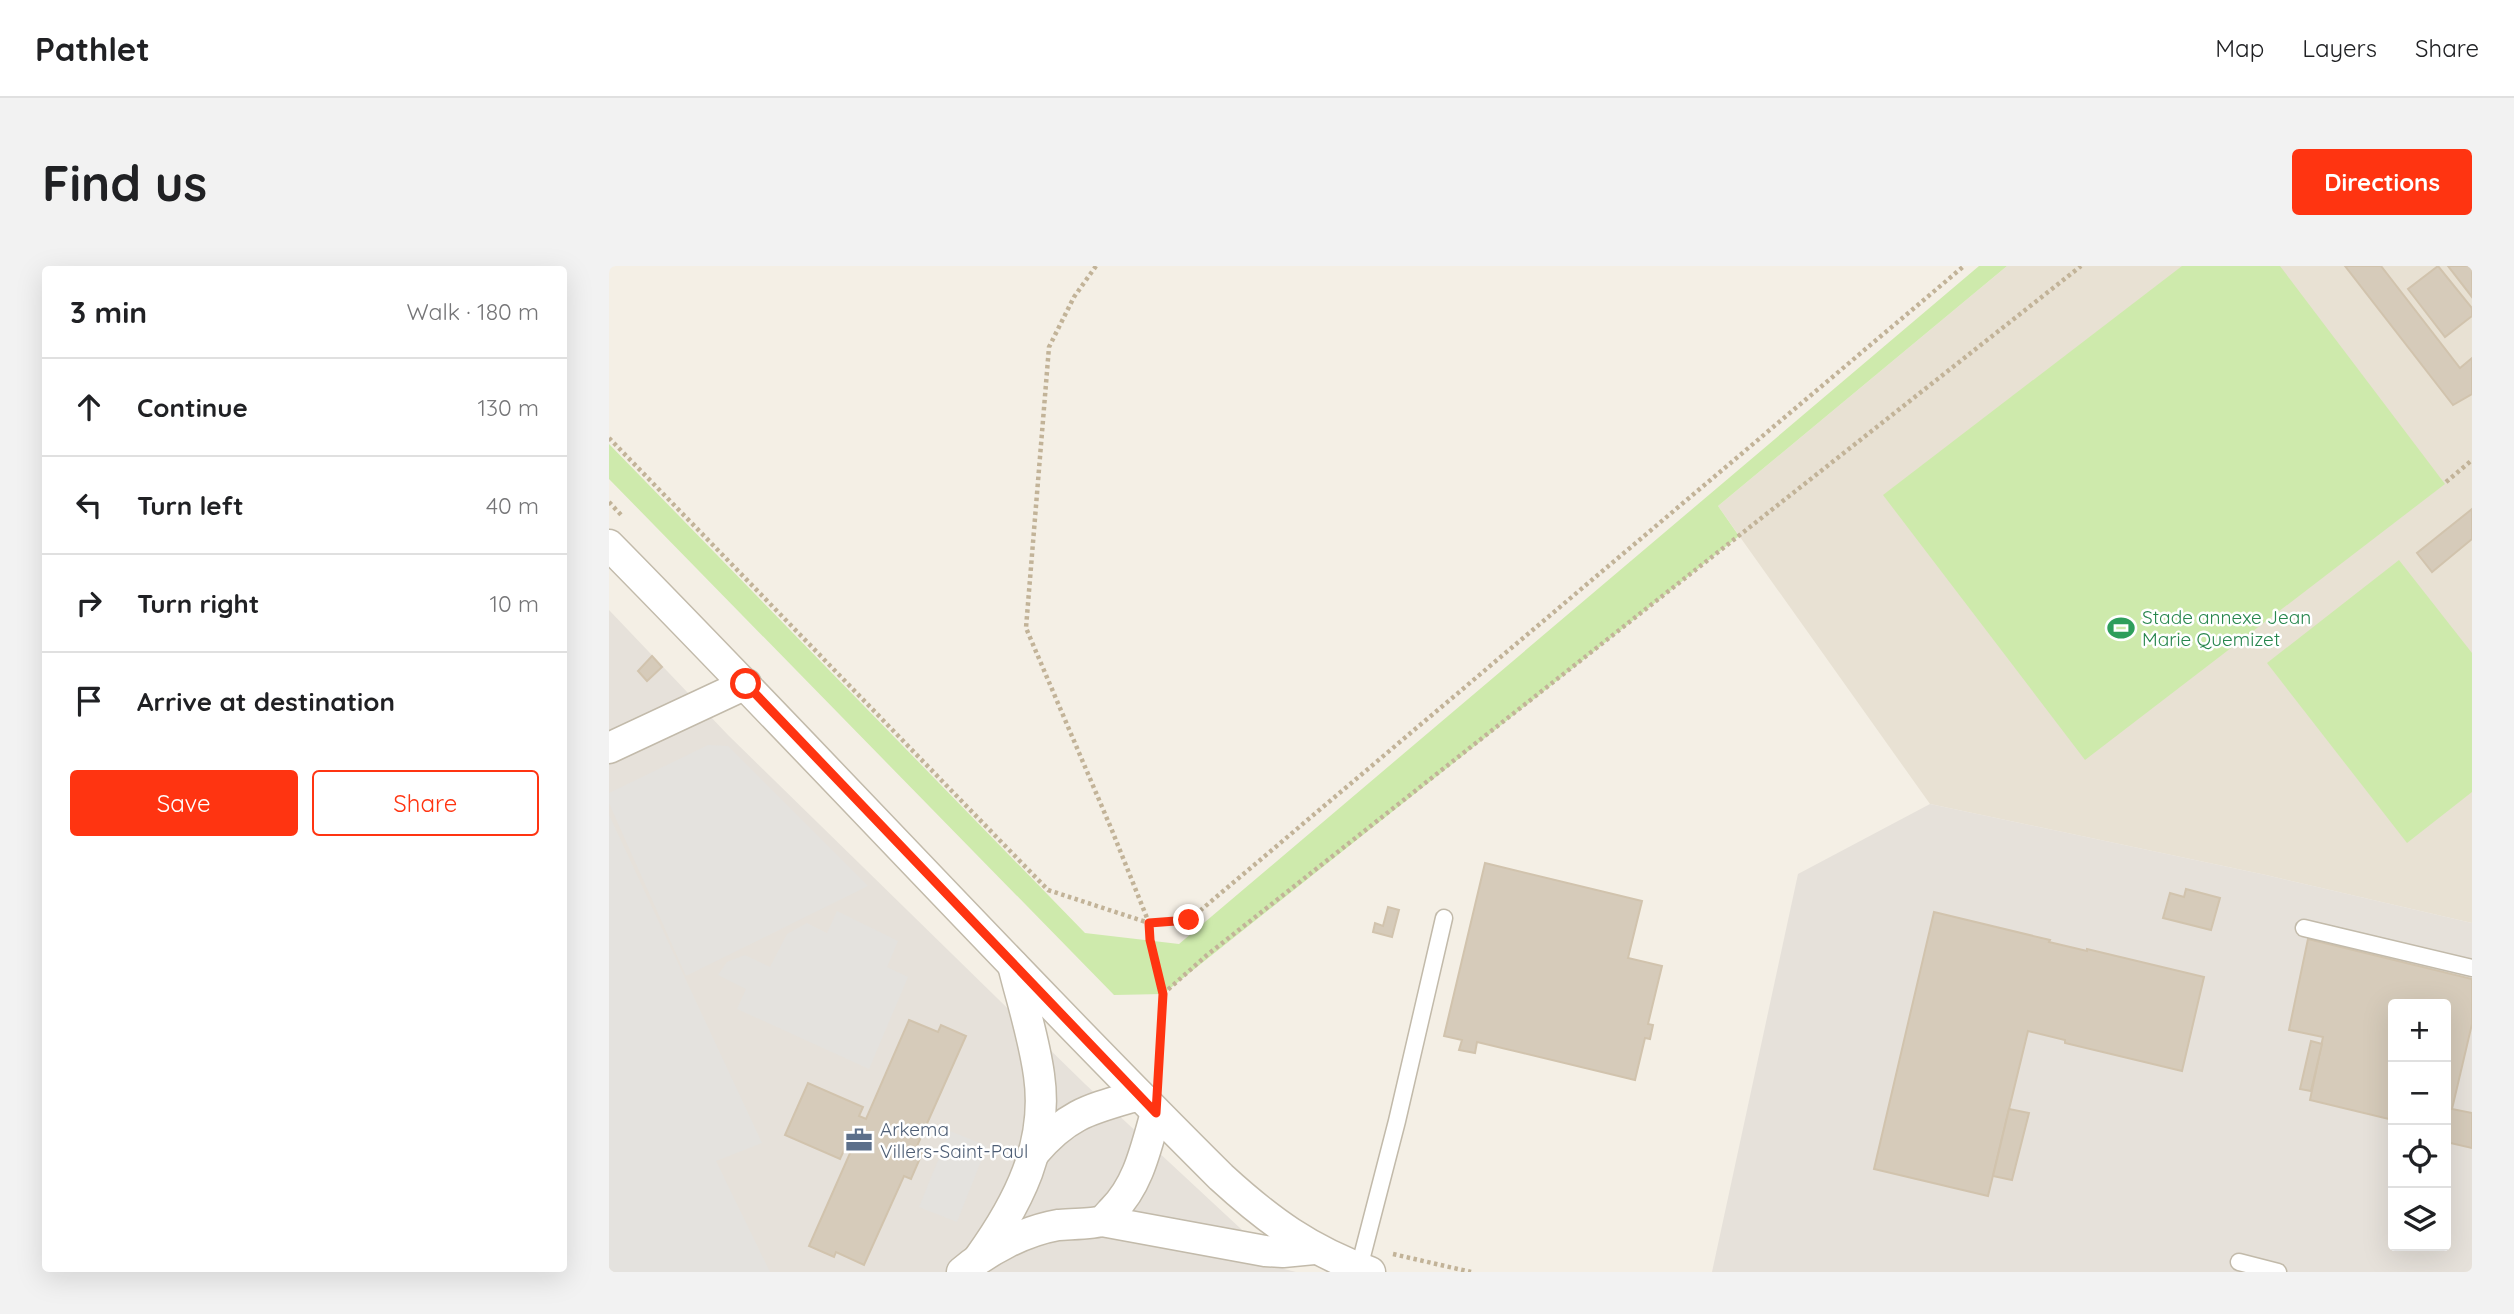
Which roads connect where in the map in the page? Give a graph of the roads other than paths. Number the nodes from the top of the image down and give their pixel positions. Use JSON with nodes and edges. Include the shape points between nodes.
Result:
{"nodes":[{"id":1,"x":609,"y":545,"type":"edge"},
{"id":2,"x":746,"y":684,"type":"junction"},
{"id":3,"x":609,"y":748,"type":"edge"},
{"id":4,"x":1444,"y":918,"type":"dead end"},
{"id":5,"x":2304,"y":928,"type":"dead end"},
{"id":6,"x":1013,"y":965,"type":"junction"},
{"id":7,"x":2472,"y":968,"type":"edge"},
{"id":8,"x":1147,"y":1104,"type":"junction"},
{"id":9,"x":1034,"y":1153,"type":"junction"},
{"id":10,"x":1024,"y":1184,"type":"junction"},
{"id":11,"x":1102,"y":1222,"type":"junction"},
{"id":12,"x":1055,"y":1226,"type":"junction"},
{"id":13,"x":1314,"y":1249,"type":"junction"},
{"id":14,"x":2239,"y":1262,"type":"dead end"},
{"id":15,"x":1357,"y":1264,"type":"edge"},
{"id":16,"x":970,"y":1265,"type":"edge"},
{"id":17,"x":2278,"y":1272,"type":"edge"}],
"edges":[{"from":1,"to":2,"type":"street"},
{"from":2,"to":3,"type":"street"},
{"from":2,"to":6,"type":"street"},
{"from":4,"to":15,"type":"lane"},
{"from":5,"to":7,"type":"lane"},
{"from":6,"to":8,"type":"street"},
{"from":6,"to":9,"type":"street","via":[[1040,1076]]},
{"from":8,"to":9,"type":"street","via":[[1073,1116]]},
{"from":8,"to":11,"type":"street","via":[[1139,1170],[1124,1199]]},
{"from":8,"to":13,"type":"street","via":[[1238,1193]]},
{"from":9,"to":10,"type":"street"},
{"from":10,"to":12,"type":"street","via":[[1036,1207]]},
{"from":10,"to":16,"type":"street","via":[[1007,1218]]},
{"from":11,"to":12,"type":"street"},
{"from":11,"to":13,"type":"street","via":[[1265,1251]]},
{"from":12,"to":16,"type":"street","via":[[1029,1233]]},
{"from":13,"to":15,"type":"street"},
{"from":14,"to":17,"type":"lane"}]}
